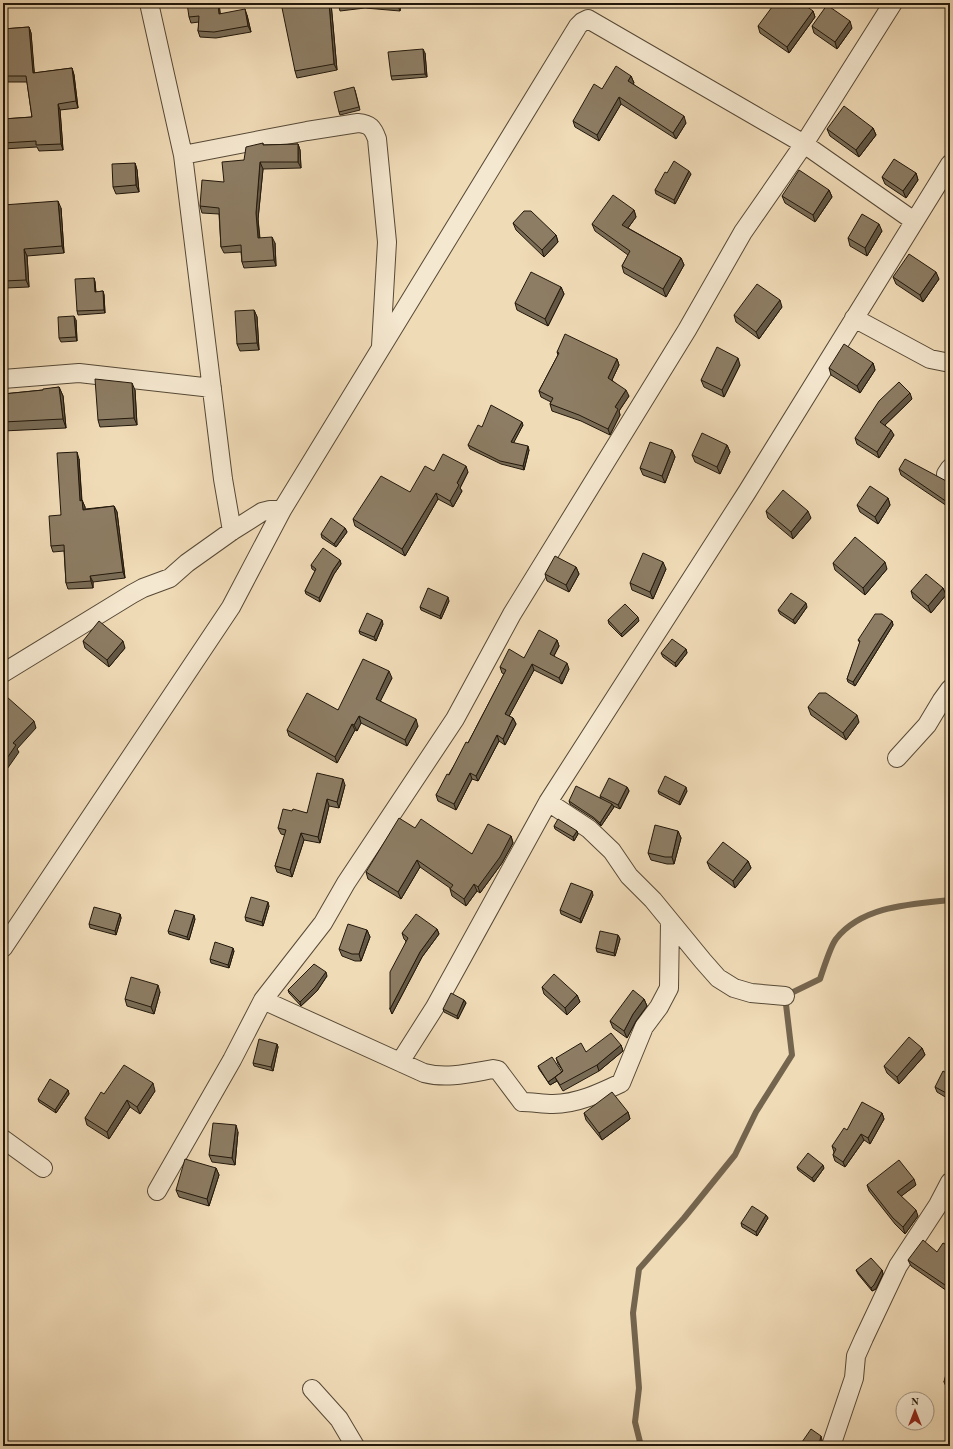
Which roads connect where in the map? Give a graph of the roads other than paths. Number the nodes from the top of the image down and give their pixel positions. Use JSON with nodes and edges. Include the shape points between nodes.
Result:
{"nodes":[{"id":1,"x":149,"y":3,"type":"edge"},
{"id":2,"x":893,"y":3,"type":"edge"},
{"id":3,"x":804,"y":144,"type":"junction"},
{"id":4,"x":183,"y":155,"type":"junction"},
{"id":5,"x":950,"y":164,"type":"edge"},
{"id":6,"x":914,"y":221,"type":"junction"},
{"id":7,"x":854,"y":318,"type":"junction"},
{"id":8,"x":381,"y":348,"type":"junction"},
{"id":9,"x":950,"y":363,"type":"edge"},
{"id":10,"x":3,"y":379,"type":"edge"},
{"id":11,"x":212,"y":388,"type":"junction"},
{"id":12,"x":282,"y":510,"type":"junction"},
{"id":13,"x":232,"y":530,"type":"junction"},
{"id":14,"x":3,"y":673,"type":"edge"},
{"id":15,"x":950,"y":690,"type":"edge"},
{"id":16,"x":897,"y":758,"type":"dead end"},
{"id":17,"x":548,"y":802,"type":"junction"},
{"id":18,"x":670,"y":922,"type":"junction"},
{"id":19,"x":3,"y":948,"type":"edge"},
{"id":20,"x":785,"y":996,"type":"dead end"},
{"id":21,"x":263,"y":1000,"type":"junction"},
{"id":22,"x":400,"y":1062,"type":"junction"},
{"id":23,"x":3,"y":1139,"type":"edge"},
{"id":24,"x":43,"y":1168,"type":"dead end"},
{"id":25,"x":950,"y":1182,"type":"edge"},
{"id":26,"x":157,"y":1191,"type":"dead end"},
{"id":27,"x":312,"y":1389,"type":"dead end"},
{"id":28,"x":355,"y":1446,"type":"edge"},
{"id":29,"x":831,"y":1446,"type":"edge"}],
"edges":[{"from":1,"to":4,"type":"street"},
{"from":2,"to":3,"type":"street"},
{"from":3,"to":6,"type":"street"},
{"from":3,"to":8,"type":"street","via":[[589,20],[582,22]]},
{"from":3,"to":21,"type":"street","via":[[744,232],[683,337],[512,614],[455,719],[322,923]]},
{"from":4,"to":8,"type":"street","via":[[358,123],[373,129],[377,139],[386,242]]},
{"from":4,"to":11,"type":"street"},
{"from":5,"to":6,"type":"street"},
{"from":6,"to":7,"type":"street"},
{"from":7,"to":9,"type":"street","via":[[930,359]]},
{"from":7,"to":17,"type":"street","via":[[747,492]]},
{"from":8,"to":12,"type":"street"},
{"from":10,"to":11,"type":"street","via":[[79,373]]},
{"from":11,"to":13,"type":"street"},
{"from":12,"to":13,"type":"street","via":[[262,512]]},
{"from":12,"to":19,"type":"street","via":[[230,607]]},
{"from":13,"to":14,"type":"street","via":[[170,578],[132,594]]},
{"from":15,"to":16,"type":"street","via":[[928,725]]},
{"from":17,"to":18,"type":"street","via":[[589,829],[612,851],[629,876]]},
{"from":17,"to":22,"type":"street","via":[[435,1007]]},
{"from":18,"to":20,"type":"street","via":[[718,978],[734,988],[751,993]]},
{"from":18,"to":22,"type":"street","via":[[669,988],[659,1008],[644,1027],[621,1083],[593,1097],[553,1104],[522,1102],[498,1070],[435,1076]]},
{"from":21,"to":22,"type":"street"},
{"from":21,"to":26,"type":"street","via":[[232,1060]]},
{"from":23,"to":24,"type":"street"},
{"from":25,"to":29,"type":"street","via":[[898,1266],[864,1338],[856,1356],[854,1378]]},
{"from":27,"to":28,"type":"street","via":[[340,1419]]}]}
